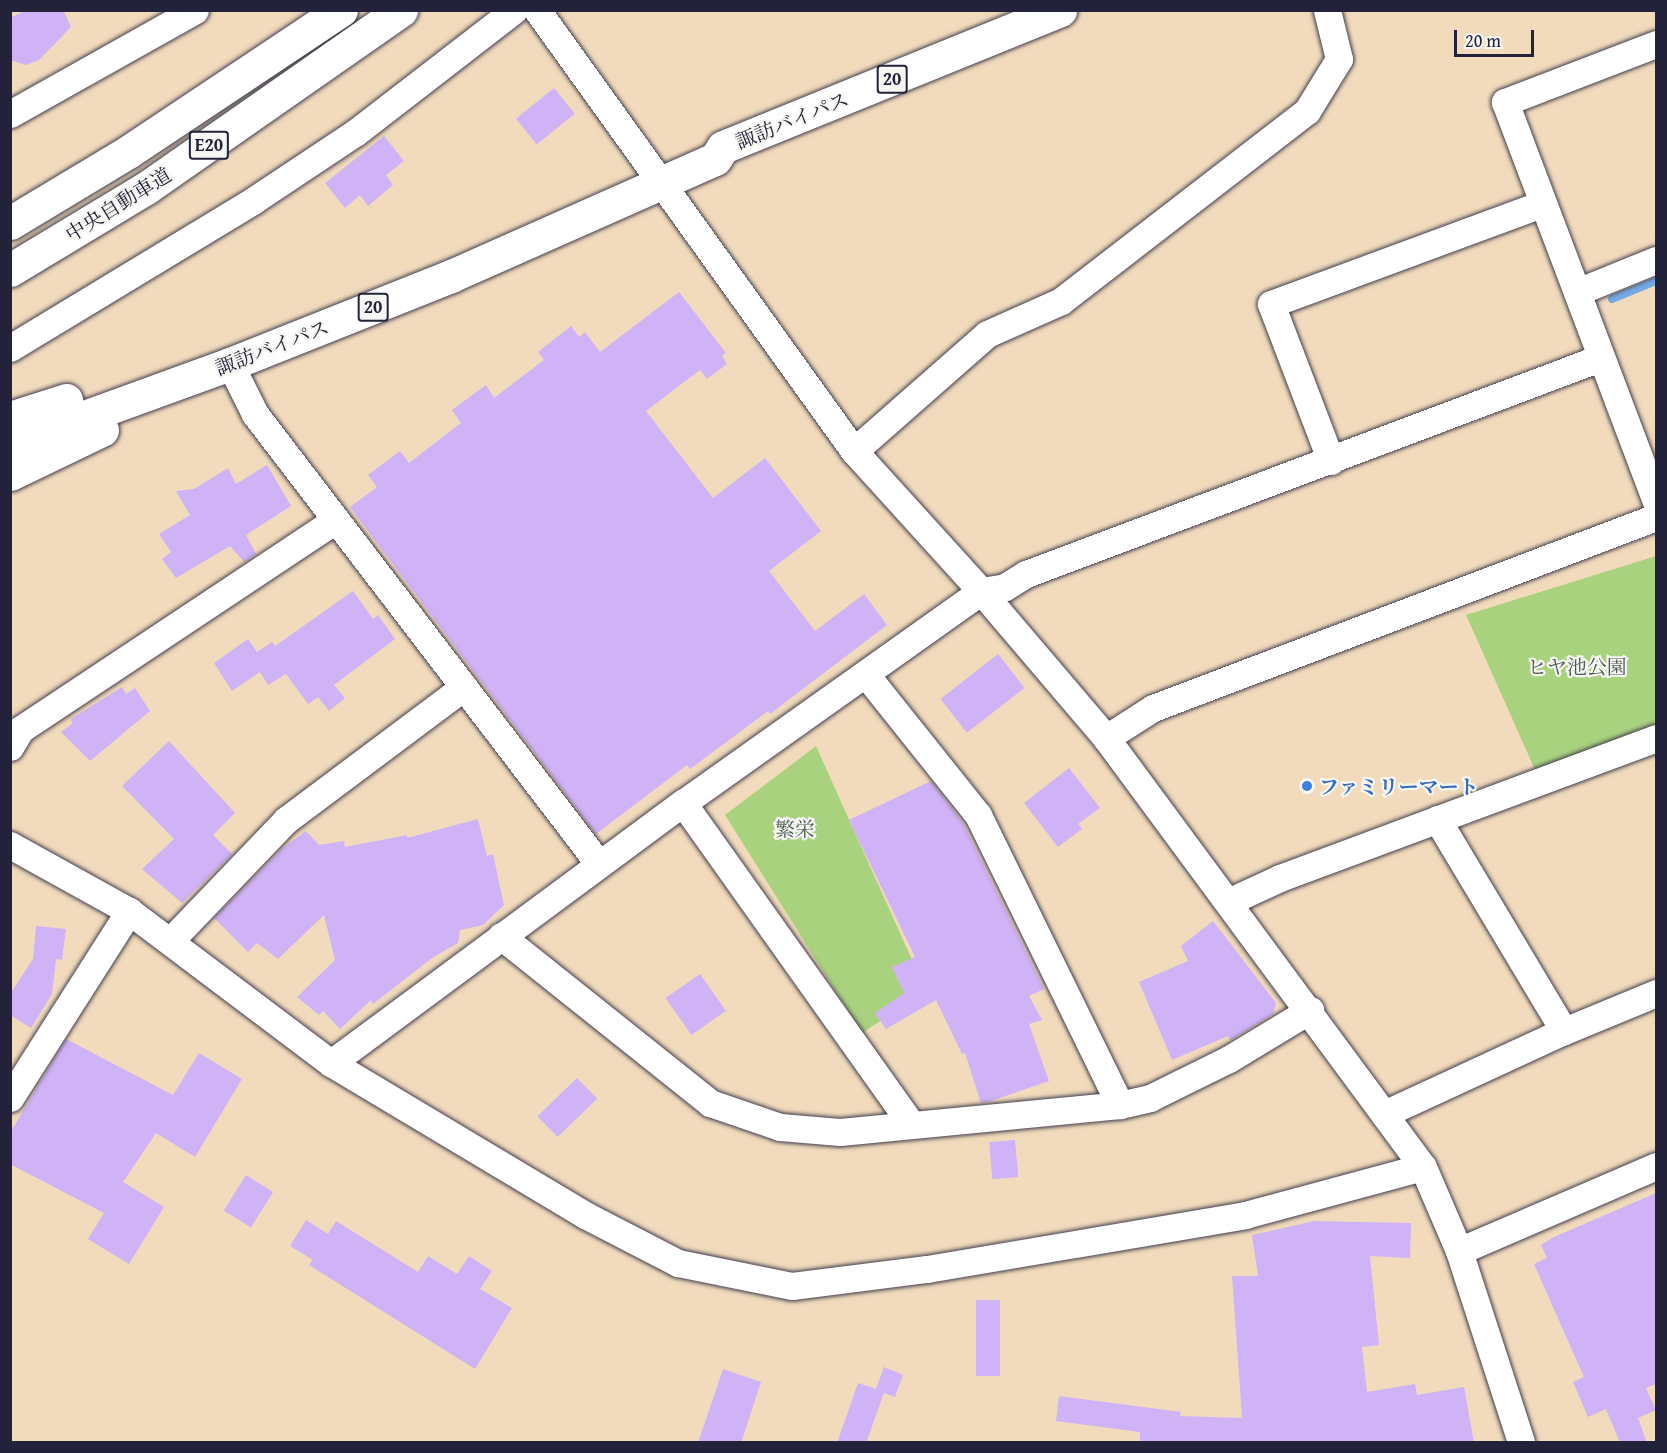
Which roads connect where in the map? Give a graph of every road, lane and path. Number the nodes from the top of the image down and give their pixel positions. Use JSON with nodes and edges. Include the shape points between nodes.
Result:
{"nodes":[{"id":1,"x":195,"y":10,"type":"edge"},
{"id":2,"x":341,"y":10,"type":"edge"},
{"id":3,"x":401,"y":10,"type":"edge"},
{"id":4,"x":513,"y":10,"type":"edge"},
{"id":5,"x":537,"y":10,"type":"edge"},
{"id":6,"x":1060,"y":10,"type":"edge"},
{"id":7,"x":1327,"y":10,"type":"edge"},
{"id":8,"x":1656,"y":44,"type":"edge"},
{"id":9,"x":10,"y":114,"type":"edge"},
{"id":10,"x":657,"y":174,"type":"junction"},
{"id":11,"x":1542,"y":204,"type":"junction"},
{"id":12,"x":10,"y":223,"type":"edge"},
{"id":13,"x":1656,"y":261,"type":"edge"},
{"id":14,"x":10,"y":270,"type":"edge"},
{"id":15,"x":1577,"y":292,"type":"junction"},
{"id":16,"x":10,"y":348,"type":"edge"},
{"id":17,"x":1600,"y":358,"type":"junction"},
{"id":18,"x":216,"y":369,"type":"junction"},
{"id":19,"x":120,"y":388,"type":"junction"},
{"id":20,"x":10,"y":418,"type":"edge"},
{"id":21,"x":10,"y":430,"type":"edge"},
{"id":22,"x":10,"y":444,"type":"edge"},
{"id":23,"x":854,"y":451,"type":"junction"},
{"id":24,"x":1331,"y":461,"type":"junction"},
{"id":25,"x":10,"y":474,"type":"edge"},
{"id":26,"x":1656,"y":501,"type":"edge"},
{"id":27,"x":1656,"y":517,"type":"edge"},
{"id":28,"x":336,"y":520,"type":"junction"},
{"id":29,"x":981,"y":591,"type":"junction"},
{"id":30,"x":867,"y":676,"type":"junction"},
{"id":31,"x":464,"y":687,"type":"junction"},
{"id":32,"x":1106,"y":738,"type":"junction"},
{"id":33,"x":1656,"y":738,"type":"edge"},
{"id":34,"x":10,"y":747,"type":"edge"},
{"id":35,"x":683,"y":803,"type":"junction"},
{"id":36,"x":1437,"y":819,"type":"junction"},
{"id":37,"x":10,"y":845,"type":"edge"},
{"id":38,"x":599,"y":864,"type":"junction"},
{"id":39,"x":1230,"y":901,"type":"junction"},
{"id":40,"x":129,"y":910,"type":"junction"},
{"id":41,"x":501,"y":936,"type":"junction"},
{"id":42,"x":170,"y":942,"type":"junction"},
{"id":43,"x":1656,"y":993,"type":"edge"},
{"id":44,"x":1310,"y":1010,"type":"junction"},
{"id":45,"x":1564,"y":1031,"type":"junction"},
{"id":46,"x":330,"y":1063,"type":"junction"},
{"id":47,"x":10,"y":1098,"type":"edge"},
{"id":48,"x":1120,"y":1105,"type":"junction"},
{"id":49,"x":1384,"y":1114,"type":"junction"},
{"id":50,"x":910,"y":1122,"type":"junction"},
{"id":51,"x":1656,"y":1166,"type":"edge"},
{"id":52,"x":1423,"y":1167,"type":"junction"},
{"id":53,"x":1458,"y":1251,"type":"junction"},
{"id":54,"x":1521,"y":1443,"type":"edge"}],
"edges":[{"from":1,"to":9,"type":"street"},
{"from":2,"to":12,"type":"highway","name":"中央自動車道","number":"E20","via":[[128,152]]},
{"from":3,"to":14,"type":"highway","name":"中央自動車道","number":"E20","via":[[146,188]]},
{"from":4,"to":16,"type":"street","via":[[355,133],[254,200]]},
{"from":5,"to":10,"type":"street"},
{"from":6,"to":10,"type":"highway","name":"諏訪バイパス","number":"20","via":[[723,147],[710,144]]},
{"from":7,"to":23,"type":"street","via":[[1339,59],[1307,111],[1061,300],[987,334]]},
{"from":8,"to":11,"type":"street","via":[[1506,102]]},
{"from":10,"to":18,"type":"highway","name":"諏訪バイパス","number":"20","via":[[451,276]]},
{"from":10,"to":19,"type":"highway","name":"諏訪バイパス","number":"20"},
{"from":10,"to":23,"type":"street"},
{"from":11,"to":15,"type":"street"},
{"from":11,"to":24,"type":"street","via":[[1271,304]]},
{"from":13,"to":15,"type":"street"},
{"from":15,"to":17,"type":"street"},
{"from":17,"to":24,"type":"street"},
{"from":17,"to":26,"type":"street"},
{"from":18,"to":22,"type":"highway","name":"諏訪バイパス","number":"20"},
{"from":18,"to":25,"type":"highway","number":"20","via":[[200,384]]},
{"from":18,"to":28,"type":"street"},
{"from":19,"to":20,"type":"highway","number":"20","via":[[105,387]]},
{"from":19,"to":21,"type":"highway","name":"諏訪バイパス","number":"20"},
{"from":23,"to":29,"type":"street"},
{"from":24,"to":29,"type":"street","via":[[1026,574],[1005,587]]},
{"from":27,"to":32,"type":"street","via":[[1153,708]]},
{"from":28,"to":31,"type":"street"},
{"from":28,"to":34,"type":"street","via":[[21,729]]},
{"from":29,"to":30,"type":"street"},
{"from":29,"to":32,"type":"street"},
{"from":30,"to":35,"type":"street"},
{"from":30,"to":48,"type":"street","via":[[978,815]]},
{"from":31,"to":38,"type":"street"},
{"from":31,"to":42,"type":"street","via":[[286,820]]},
{"from":32,"to":39,"type":"street"},
{"from":33,"to":36,"type":"street"},
{"from":35,"to":38,"type":"street"},
{"from":35,"to":50,"type":"street"},
{"from":36,"to":39,"type":"street"},
{"from":36,"to":45,"type":"street"},
{"from":37,"to":40,"type":"street"},
{"from":38,"to":41,"type":"street"},
{"from":39,"to":44,"type":"street"},
{"from":40,"to":42,"type":"street"},
{"from":40,"to":47,"type":"street"},
{"from":41,"to":46,"type":"street"},
{"from":41,"to":50,"type":"street","via":[[710,1103],[780,1127],[840,1132]]},
{"from":42,"to":46,"type":"street"},
{"from":43,"to":45,"type":"street"},
{"from":44,"to":48,"type":"street","via":[[1229,1059],[1150,1098]]},
{"from":44,"to":49,"type":"street"},
{"from":45,"to":49,"type":"street"},
{"from":46,"to":52,"type":"street","via":[[585,1215],[678,1263],[792,1286],[938,1267],[1245,1215]]},
{"from":48,"to":50,"type":"street"},
{"from":49,"to":52,"type":"street"},
{"from":51,"to":53,"type":"street"},
{"from":52,"to":53,"type":"street"},
{"from":53,"to":54,"type":"street"}]}
